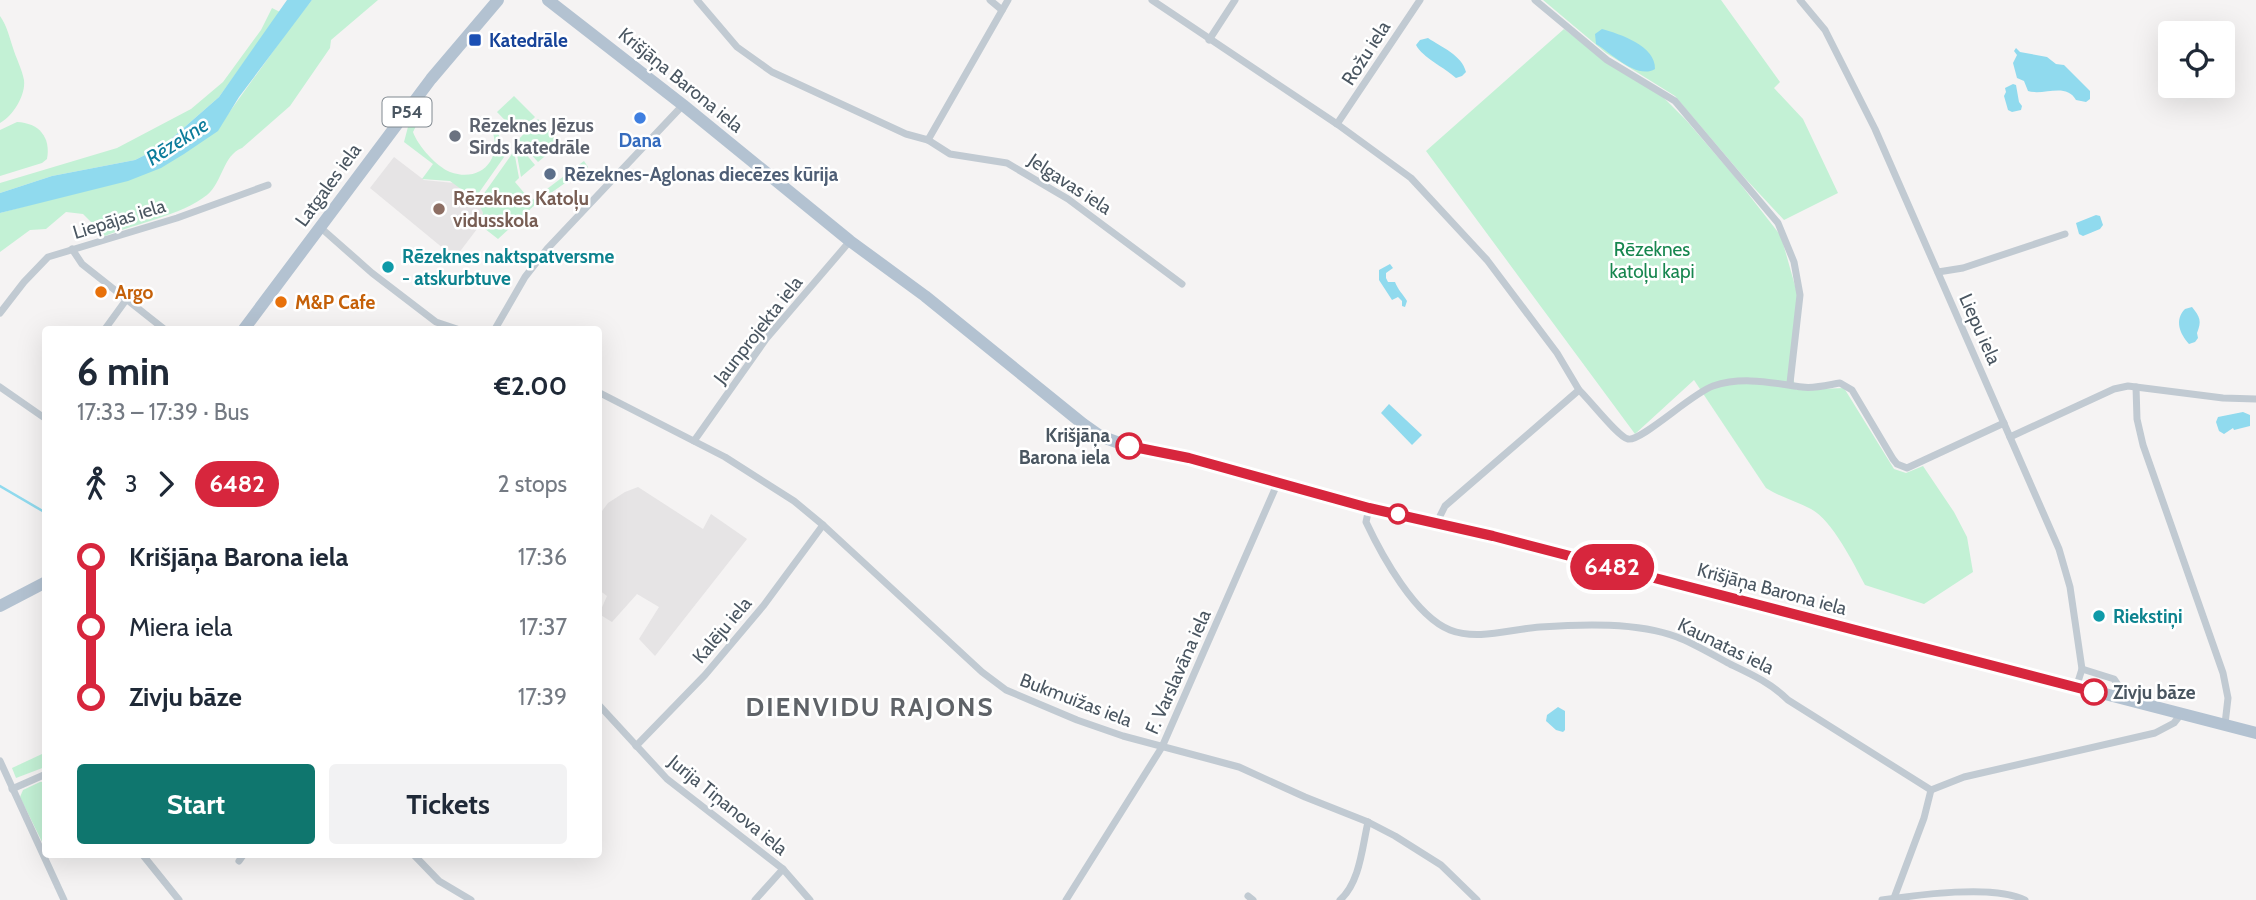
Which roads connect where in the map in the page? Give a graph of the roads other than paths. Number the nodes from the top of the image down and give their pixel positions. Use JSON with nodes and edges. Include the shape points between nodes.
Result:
{"nodes":[{"id":1,"x":498,"y":0,"type":"edge"},
{"id":2,"x":548,"y":0,"type":"edge"},
{"id":3,"x":697,"y":0,"type":"edge"},
{"id":4,"x":990,"y":0,"type":"edge"},
{"id":5,"x":1008,"y":0,"type":"edge"},
{"id":6,"x":1152,"y":0,"type":"edge"},
{"id":7,"x":1235,"y":0,"type":"edge"},
{"id":8,"x":1420,"y":0,"type":"edge"},
{"id":9,"x":1535,"y":0,"type":"edge"},
{"id":10,"x":1800,"y":0,"type":"edge"},
{"id":11,"x":1002,"y":10,"type":"junction"},
{"id":12,"x":1209,"y":40,"type":"junction"},
{"id":13,"x":683,"y":105,"type":"junction"},
{"id":14,"x":1337,"y":124,"type":"junction"},
{"id":15,"x":928,"y":140,"type":"junction"},
{"id":16,"x":268,"y":185,"type":"dead end"},
{"id":17,"x":321,"y":228,"type":"junction"},
{"id":18,"x":2065,"y":234,"type":"dead end"},
{"id":19,"x":850,"y":241,"type":"junction"},
{"id":20,"x":72,"y":249,"type":"junction"},
{"id":21,"x":1938,"y":272,"type":"junction"},
{"id":22,"x":1182,"y":284,"type":"dead end"},
{"id":23,"x":126,"y":300,"type":"junction"},
{"id":24,"x":0,"y":313,"type":"edge"},
{"id":25,"x":108,"y":326,"type":"edge"},
{"id":26,"x":160,"y":326,"type":"edge"},
{"id":27,"x":246,"y":326,"type":"edge"},
{"id":28,"x":448,"y":326,"type":"edge"},
{"id":29,"x":497,"y":326,"type":"edge"},
{"id":30,"x":1790,"y":383,"type":"junction"},
{"id":31,"x":0,"y":387,"type":"edge"},
{"id":32,"x":2136,"y":387,"type":"junction"},
{"id":33,"x":1579,"y":390,"type":"junction"},
{"id":34,"x":602,"y":394,"type":"edge"},
{"id":35,"x":2256,"y":399,"type":"edge"},
{"id":36,"x":42,"y":415,"type":"edge"},
{"id":37,"x":2004,"y":423,"type":"junction"},
{"id":38,"x":2010,"y":436,"type":"junction"},
{"id":39,"x":694,"y":441,"type":"junction"},
{"id":40,"x":1278,"y":482,"type":"junction"},
{"id":41,"x":1369,"y":508,"type":"junction"},
{"id":42,"x":1437,"y":522,"type":"junction"},
{"id":43,"x":823,"y":525,"type":"junction"},
{"id":44,"x":42,"y":584,"type":"edge"},
{"id":45,"x":0,"y":606,"type":"edge"},
{"id":46,"x":2082,"y":669,"type":"junction"},
{"id":47,"x":2076,"y":688,"type":"junction"},
{"id":48,"x":2116,"y":697,"type":"junction"},
{"id":49,"x":602,"y":708,"type":"edge"},
{"id":50,"x":2181,"y":713,"type":"junction"},
{"id":51,"x":2225,"y":724,"type":"junction"},
{"id":52,"x":2256,"y":733,"type":"edge"},
{"id":53,"x":636,"y":746,"type":"junction"},
{"id":54,"x":1162,"y":747,"type":"junction"},
{"id":55,"x":0,"y":761,"type":"edge"},
{"id":56,"x":42,"y":776,"type":"edge"},
{"id":57,"x":12,"y":789,"type":"junction"},
{"id":58,"x":1931,"y":790,"type":"junction"},
{"id":59,"x":1368,"y":822,"type":"junction"},
{"id":60,"x":42,"y":853,"type":"edge"},
{"id":61,"x":44,"y":858,"type":"edge"},
{"id":62,"x":145,"y":858,"type":"edge"},
{"id":63,"x":417,"y":858,"type":"edge"},
{"id":64,"x":783,"y":869,"type":"junction"},
{"id":65,"x":1894,"y":898,"type":"edge"},
{"id":66,"x":1473,"y":899,"type":"edge"},
{"id":67,"x":64,"y":900,"type":"edge"},
{"id":68,"x":179,"y":900,"type":"edge"},
{"id":69,"x":471,"y":900,"type":"edge"},
{"id":70,"x":755,"y":900,"type":"edge"},
{"id":71,"x":810,"y":900,"type":"edge"},
{"id":72,"x":1066,"y":900,"type":"edge"},
{"id":73,"x":1340,"y":900,"type":"edge"},
{"id":74,"x":1882,"y":900,"type":"edge"},
{"id":75,"x":2025,"y":900,"type":"edge"}],
"edges":[{"from":1,"to":17,"type":"main road","name":"Latgales iela","number":"P54","via":[[430,79]]},
{"from":2,"to":13,"type":"main road","name":"Krišjāņa Barona iela"},
{"from":3,"to":15,"type":"street","name":"Jelgavas iela","via":[[737,47],[772,72]]},
{"from":4,"to":11,"type":"street"},
{"from":5,"to":11,"type":"street"},
{"from":6,"to":12,"type":"street"},
{"from":7,"to":12,"type":"street"},
{"from":8,"to":14,"type":"street","name":"Rožu iela"},
{"from":9,"to":30,"type":"street","via":[[1607,60],[1675,101],[1778,223],[1794,262],[1800,295]]},
{"from":10,"to":21,"type":"street","name":"Liepu iela","via":[[1834,47]]},
{"from":11,"to":15,"type":"street"},
{"from":12,"to":14,"type":"street"},
{"from":13,"to":19,"type":"main road","name":"Krišjāņa Barona iela"},
{"from":13,"to":29,"type":"street","via":[[547,249]]},
{"from":14,"to":33,"type":"street","via":[[1410,178],[1487,260]]},
{"from":15,"to":22,"type":"street","name":"Jelgavas iela","via":[[950,154],[1007,163],[1068,199]]},
{"from":16,"to":20,"type":"street","name":"Liepājas iela"},
{"from":17,"to":27,"type":"main road","name":"Latgales iela","number":"P54"},
{"from":17,"to":28,"type":"street","via":[[372,273],[436,322]]},
{"from":18,"to":21,"type":"street"},
{"from":19,"to":39,"type":"street","name":"Jaunprojekta iela","via":[[766,339]]},
{"from":19,"to":40,"type":"main road","name":"Krišjāņa Barona iela","via":[[1094,433]]},
{"from":20,"to":23,"type":"street","via":[[82,264]]},
{"from":20,"to":24,"type":"street","name":"Liepājas iela","via":[[42,262]]},
{"from":21,"to":37,"type":"street","name":"Liepu iela"},
{"from":23,"to":25,"type":"street"},
{"from":23,"to":26,"type":"street"},
{"from":30,"to":33,"type":"street","via":[[1749,379],[1711,386],[1634,440],[1622,437]]},
{"from":30,"to":37,"type":"street","via":[[1810,388],[1840,383],[1849,387],[1893,459],[1907,468]]},
{"from":31,"to":36,"type":"street"},
{"from":32,"to":35,"type":"street"},
{"from":32,"to":38,"type":"street","via":[[2114,388]]},
{"from":32,"to":51,"type":"street","via":[[2143,445],[2223,673],[2228,698]]},
{"from":33,"to":42,"type":"street","via":[[1445,506]]},
{"from":34,"to":39,"type":"street","name":"Bukmuižas iela"},
{"from":37,"to":38,"type":"street","name":"Liepu iela"},
{"from":38,"to":46,"type":"street","name":"Liepu iela","via":[[2059,549],[2070,587]]},
{"from":39,"to":43,"type":"street","name":"Bukmuižas iela","via":[[759,478]]},
{"from":40,"to":41,"type":"main road","name":"Krišjāņa Barona iela"},
{"from":40,"to":54,"type":"street","name":"F. Varslavāna iela"},
{"from":41,"to":42,"type":"main road","name":"Krišjāņa Barona iela"},
{"from":41,"to":58,"type":"street","name":"Kaunatas iela","via":[[1366,522],[1396,575],[1425,612],[1443,626],[1471,634],[1613,625],[1677,637],[1773,686]]},
{"from":42,"to":47,"type":"main road","name":"Krišjāņa Barona iela"},
{"from":43,"to":53,"type":"street","name":"Kalēju iela","via":[[705,675]]},
{"from":43,"to":54,"type":"street","name":"Bukmuižas iela","via":[[1006,690],[1077,720]]},
{"from":44,"to":45,"type":"main road"},
{"from":46,"to":47,"type":"street","name":"Liepu iela"},
{"from":46,"to":48,"type":"street","via":[[2114,679]]},
{"from":47,"to":48,"type":"main road","name":"Krišjāņa Barona iela"},
{"from":48,"to":50,"type":"main road","name":"Krišjāņa Barona iela"},
{"from":49,"to":53,"type":"street","name":"Jurija Tiņanova iela"},
{"from":50,"to":51,"type":"main road","name":"Krišjāņa Barona iela"},
{"from":50,"to":58,"type":"street","via":[[2174,723],[2155,733],[1964,777]]},
{"from":51,"to":52,"type":"main road","name":"Krišjāņa Barona iela"},
{"from":53,"to":64,"type":"street","name":"Jurija Tiņanova iela","via":[[682,792]]},
{"from":54,"to":59,"type":"street","name":"Bukmuižas iela","via":[[1239,767]]},
{"from":54,"to":72,"type":"street","name":"F. Varslavāna iela"},
{"from":55,"to":57,"type":"street"},
{"from":56,"to":57,"type":"street"},
{"from":57,"to":60,"type":"street"},
{"from":58,"to":65,"type":"street"},
{"from":59,"to":66,"type":"street","name":"Bukmuižas iela","via":[[1441,864]]},
{"from":59,"to":73,"type":"street","via":[[1359,865],[1349,892]]},
{"from":61,"to":67,"type":"street"},
{"from":62,"to":68,"type":"street"},
{"from":63,"to":69,"type":"street","via":[[439,880]]},
{"from":64,"to":70,"type":"street"},
{"from":64,"to":71,"type":"street","name":"Jurija Tiņanova iela"},
{"from":65,"to":74,"type":"street"},
{"from":65,"to":75,"type":"street","via":[[1985,891]]}]}
